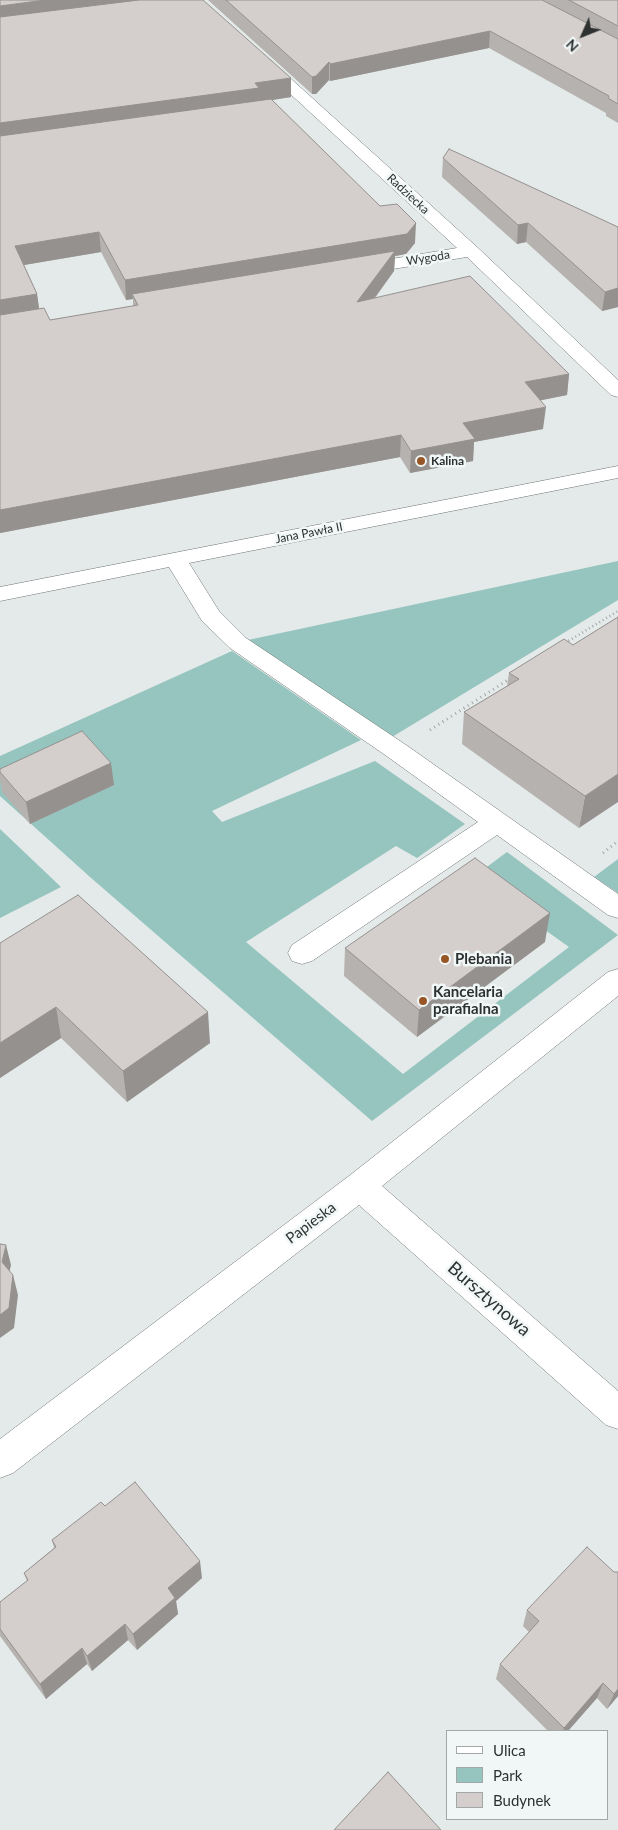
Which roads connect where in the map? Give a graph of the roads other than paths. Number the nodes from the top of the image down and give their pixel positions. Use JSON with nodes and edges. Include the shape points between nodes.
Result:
{"nodes":[{"id":1,"x":249,"y":49,"type":"edge"},
{"id":2,"x":312,"y":106,"type":"junction"},
{"id":3,"x":292,"y":108,"type":"dead end"},
{"id":4,"x":471,"y":252,"type":"junction"},
{"id":5,"x":341,"y":272,"type":"edge"},
{"id":6,"x":615,"y":384,"type":"edge"},
{"id":7,"x":618,"y":472,"type":"edge"},
{"id":8,"x":175,"y":559,"type":"junction"},
{"id":9,"x":0,"y":594,"type":"edge"},
{"id":10,"x":497,"y":822,"type":"junction"},
{"id":11,"x":618,"y":908,"type":"edge"},
{"id":12,"x":302,"y":953,"type":"dead end"},
{"id":13,"x":618,"y":980,"type":"edge"},
{"id":14,"x":360,"y":1186,"type":"junction"},
{"id":15,"x":618,"y":1413,"type":"edge"},
{"id":16,"x":0,"y":1462,"type":"edge"}],
"edges":[{"from":1,"to":2,"type":"street","name":"Radziecka"},
{"from":2,"to":3,"type":"street"},
{"from":2,"to":4,"type":"street","name":"Radziecka"},
{"from":4,"to":5,"type":"street","name":"Wygoda"},
{"from":4,"to":6,"type":"street","name":"Radziecka"},
{"from":7,"to":8,"type":"street","name":"Jana Pawła II"},
{"from":8,"to":9,"type":"street","name":"Jana Pawła II"},
{"from":8,"to":10,"type":"street","via":[[210,616],[238,644]]},
{"from":10,"to":11,"type":"street"},
{"from":10,"to":12,"type":"street"},
{"from":13,"to":14,"type":"street","name":"Papieska"},
{"from":14,"to":15,"type":"street","name":"Bursztynowa"},
{"from":14,"to":16,"type":"street","name":"Papieska"}]}
